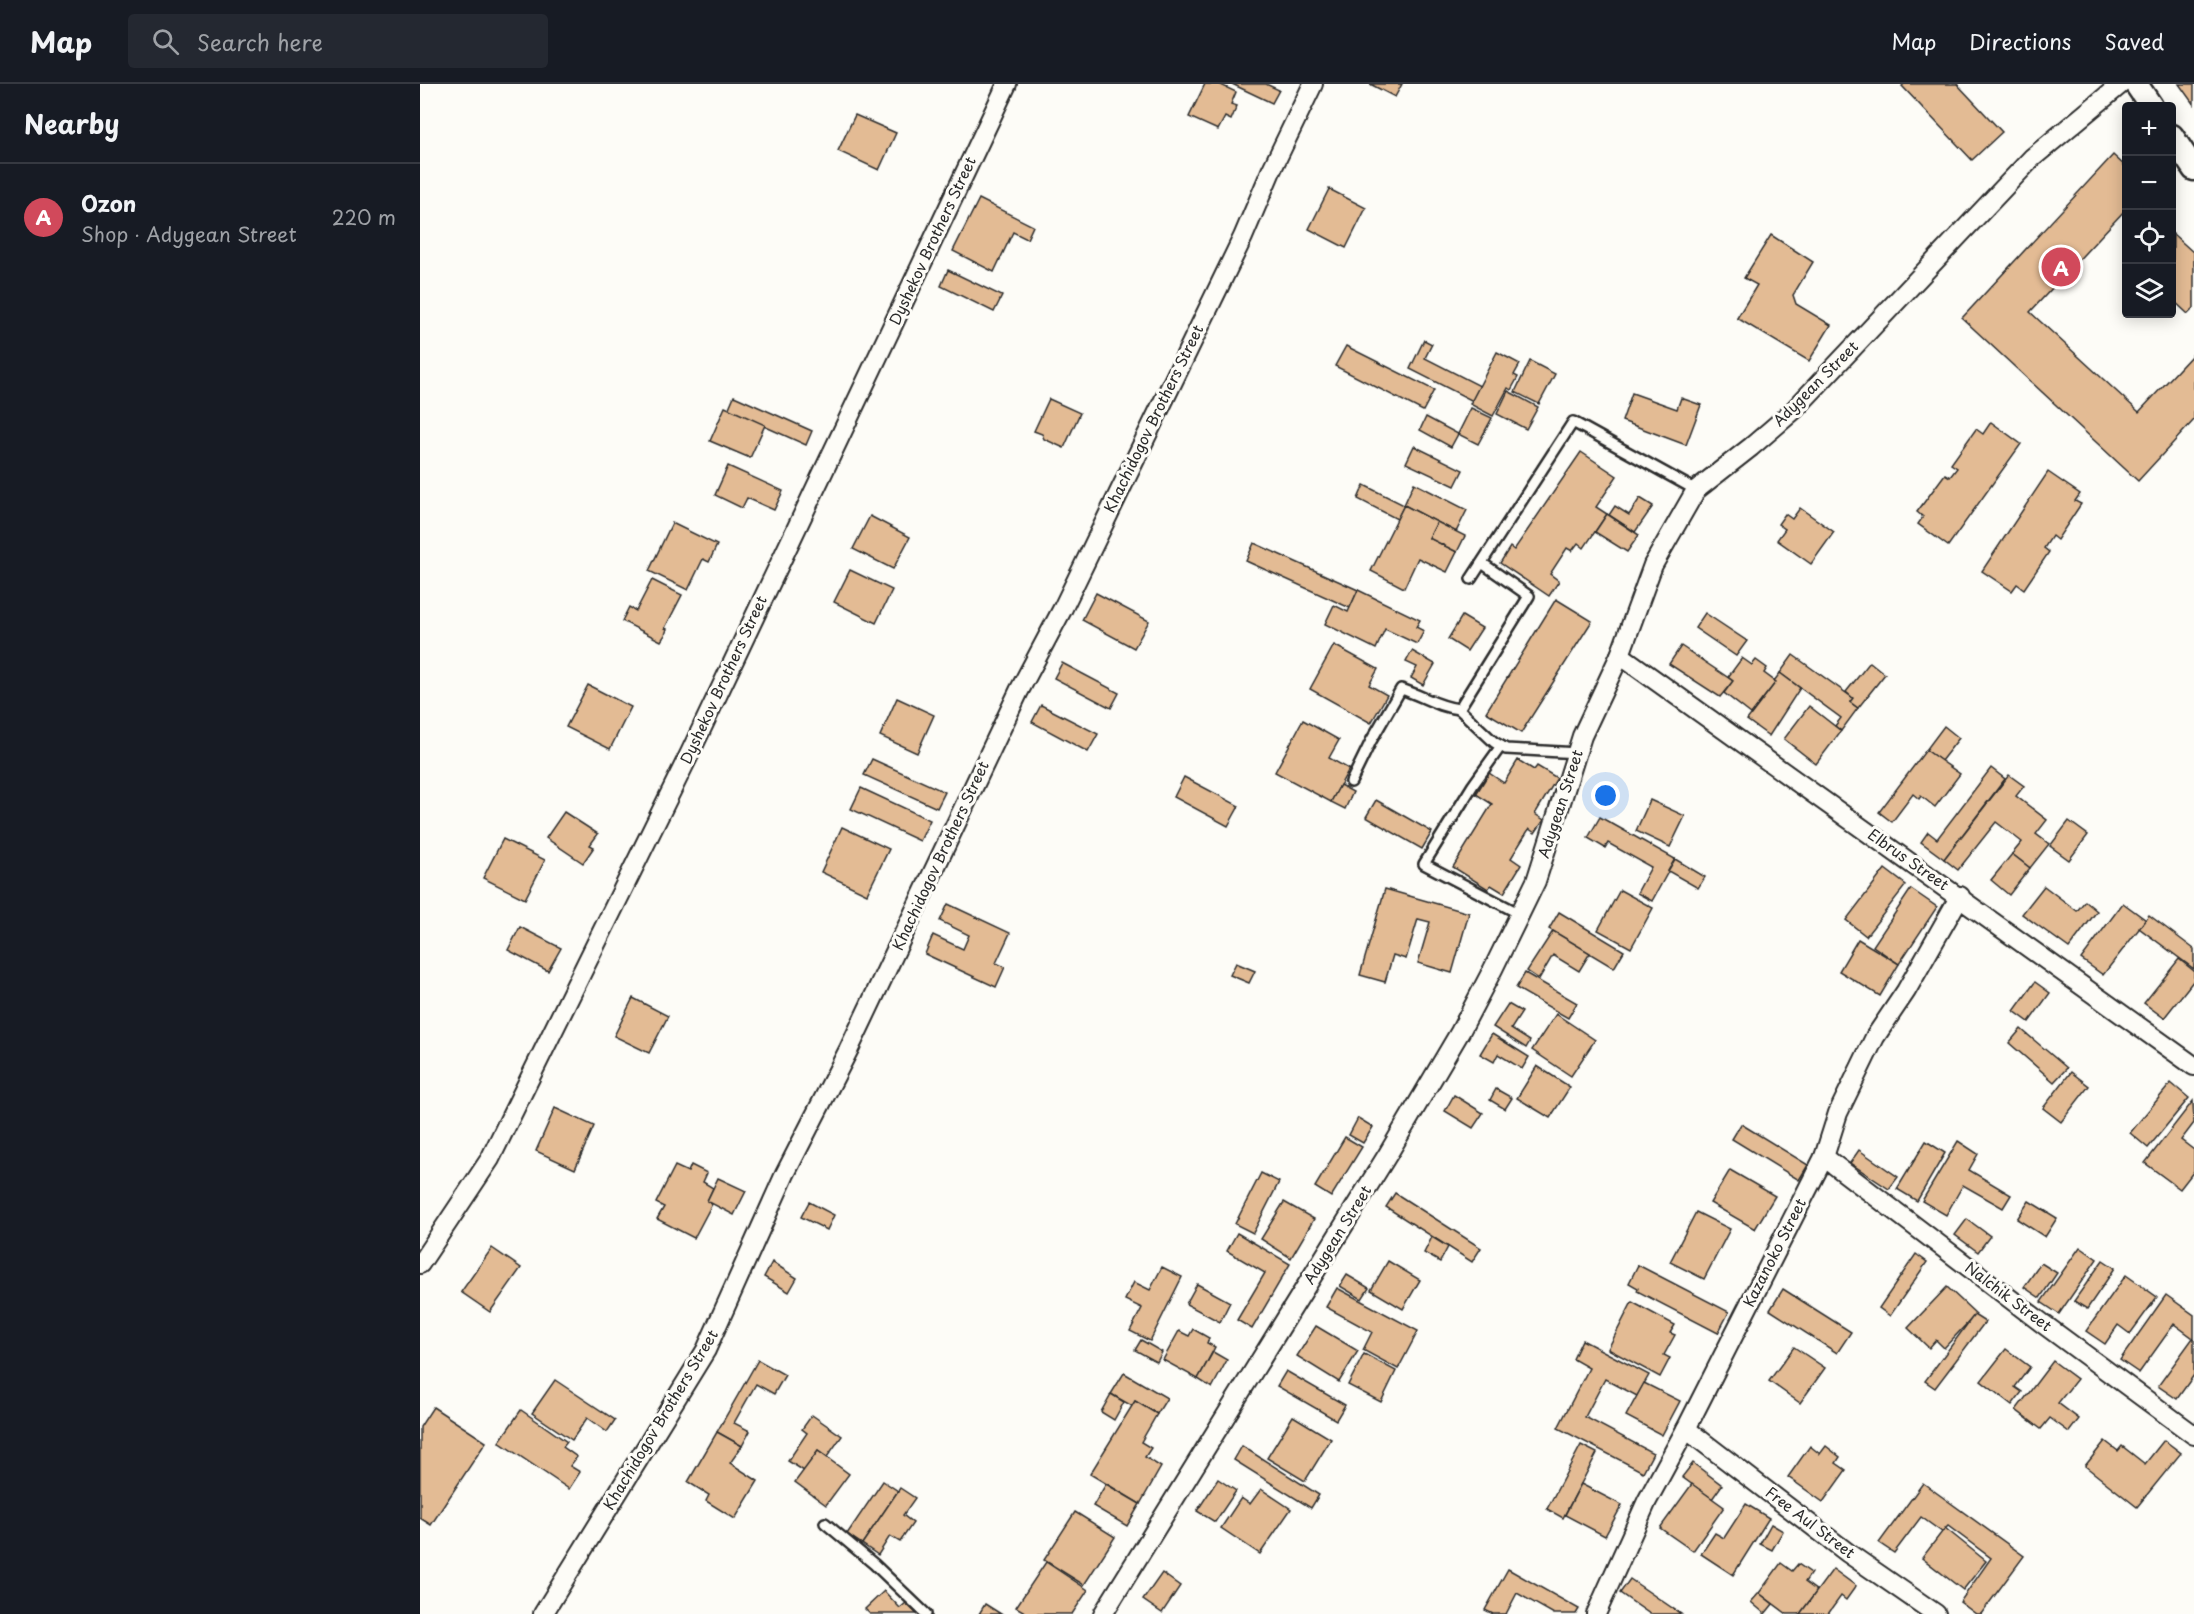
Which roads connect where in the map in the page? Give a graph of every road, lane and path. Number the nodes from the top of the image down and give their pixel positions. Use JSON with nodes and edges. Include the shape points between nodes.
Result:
{"nodes":[{"id":1,"x":1007,"y":84,"type":"edge"},
{"id":2,"x":1313,"y":84,"type":"edge"},
{"id":3,"x":2121,"y":84,"type":"edge"},
{"id":4,"x":2136,"y":84,"type":"edge"},
{"id":5,"x":2148,"y":102,"type":"edge"},
{"id":6,"x":2176,"y":142,"type":"edge"},
{"id":7,"x":2194,"y":169,"type":"edge"},
{"id":8,"x":1696,"y":490,"type":"junction"},
{"id":9,"x":1482,"y":563,"type":"junction"},
{"id":10,"x":1471,"y":579,"type":"dead end"},
{"id":11,"x":1620,"y":655,"type":"junction"},
{"id":12,"x":1459,"y":709,"type":"junction"},
{"id":13,"x":1501,"y":746,"type":"junction"},
{"id":14,"x":1578,"y":753,"type":"junction"},
{"id":15,"x":1352,"y":782,"type":"dead end"},
{"id":16,"x":1960,"y":896,"type":"junction"},
{"id":17,"x":1520,"y":914,"type":"junction"},
{"id":18,"x":2194,"y":1066,"type":"edge"},
{"id":19,"x":1824,"y":1157,"type":"junction"},
{"id":20,"x":420,"y":1264,"type":"edge"},
{"id":21,"x":1686,"y":1429,"type":"junction"},
{"id":22,"x":2194,"y":1435,"type":"edge"},
{"id":23,"x":825,"y":1522,"type":"dead end"},
{"id":24,"x":543,"y":1614,"type":"edge"},
{"id":25,"x":926,"y":1614,"type":"edge"},
{"id":26,"x":1103,"y":1614,"type":"edge"},
{"id":27,"x":1596,"y":1614,"type":"edge"},
{"id":28,"x":1936,"y":1614,"type":"edge"}],
"edges":[{"from":1,"to":20,"type":"street","name":"Dyshekov Brothers Street","via":[[690,753],[490,1160]]},
{"from":2,"to":24,"type":"street","name":"Khachidogov Brothers Street","via":[[1243,237],[1019,692],[849,1050],[785,1174],[706,1350]]},
{"from":3,"to":8,"type":"street","name":"Adygean Street","via":[[2032,158],[1794,410]]},
{"from":4,"to":5,"type":"street"},
{"from":6,"to":7,"type":"street"},
{"from":8,"to":9,"type":"lane","via":[[1573,422]]},
{"from":8,"to":11,"type":"street","name":"Adygean Street","via":[[1653,565]]},
{"from":9,"to":10,"type":"lane"},
{"from":9,"to":12,"type":"lane","via":[[1529,596]]},
{"from":11,"to":14,"type":"street","name":"Adygean Street","via":[[1582,736]]},
{"from":11,"to":16,"type":"street","name":"Elbrus Street"},
{"from":12,"to":13,"type":"lane"},
{"from":12,"to":15,"type":"lane","via":[[1444,708],[1401,689]]},
{"from":13,"to":14,"type":"lane"},
{"from":13,"to":17,"type":"lane","via":[[1424,864]]},
{"from":14,"to":17,"type":"street","name":"Adygean Street","via":[[1536,881]]},
{"from":16,"to":18,"type":"street","name":"Elbrus Street"},
{"from":16,"to":19,"type":"street","name":"Kazanoko Street","via":[[1906,992],[1875,1037],[1838,1113]]},
{"from":17,"to":26,"type":"street","name":"Adygean Street","via":[[1460,1032],[1388,1154]]},
{"from":19,"to":21,"type":"street","name":"Kazanoko Street"},
{"from":19,"to":22,"type":"street","name":"Nalchik Street"},
{"from":21,"to":27,"type":"street","name":"Kazanoko Street","via":[[1647,1501]]},
{"from":21,"to":28,"type":"street","name":"Free Aul Street","via":[[1848,1553]]},
{"from":23,"to":25,"type":"lane"}]}
